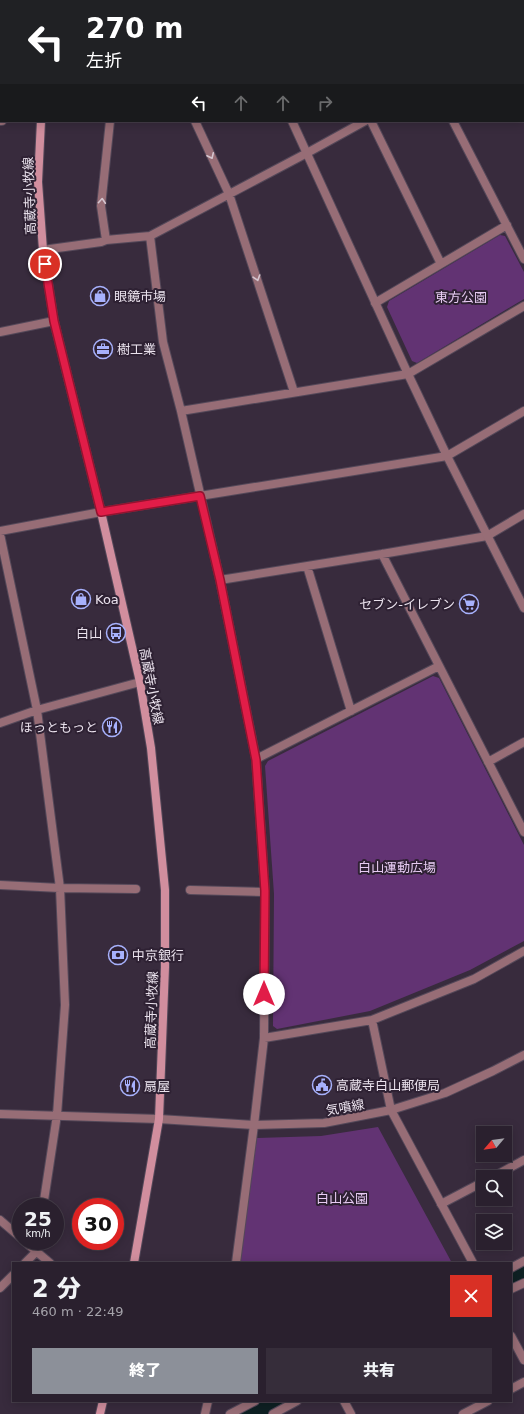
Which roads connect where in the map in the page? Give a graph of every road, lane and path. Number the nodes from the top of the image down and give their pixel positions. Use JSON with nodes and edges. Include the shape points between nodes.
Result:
{"nodes":[{"id":1,"x":40,"y":122,"type":"edge"},
{"id":2,"x":110,"y":122,"type":"edge"},
{"id":3,"x":195,"y":122,"type":"edge"},
{"id":4,"x":292,"y":122,"type":"edge"},
{"id":5,"x":363,"y":122,"type":"edge"},
{"id":6,"x":371,"y":122,"type":"edge"},
{"id":7,"x":454,"y":122,"type":"edge"},
{"id":8,"x":307,"y":154,"type":"junction"},
{"id":9,"x":230,"y":194,"type":"junction"},
{"id":10,"x":507,"y":225,"type":"junction"},
{"id":11,"x":150,"y":236,"type":"junction"},
{"id":12,"x":106,"y":240,"type":"junction"},
{"id":13,"x":43,"y":250,"type":"junction"},
{"id":14,"x":524,"y":259,"type":"edge"},
{"id":15,"x":440,"y":264,"type":"junction"},
{"id":16,"x":375,"y":303,"type":"junction"},
{"id":17,"x":524,"y":306,"type":"edge"},
{"id":18,"x":54,"y":321,"type":"junction"},
{"id":19,"x":0,"y":332,"type":"edge"},
{"id":20,"x":408,"y":374,"type":"junction"},
{"id":21,"x":294,"y":392,"type":"junction"},
{"id":22,"x":180,"y":411,"type":"junction"},
{"id":23,"x":524,"y":411,"type":"edge"},
{"id":24,"x":447,"y":456,"type":"junction"},
{"id":25,"x":200,"y":496,"type":"junction"},
{"id":26,"x":101,"y":512,"type":"junction"},
{"id":27,"x":524,"y":514,"type":"edge"},
{"id":28,"x":0,"y":531,"type":"edge"},
{"id":29,"x":0,"y":534,"type":"edge"},
{"id":30,"x":487,"y":536,"type":"junction"},
{"id":31,"x":382,"y":554,"type":"junction"},
{"id":32,"x":308,"y":566,"type":"junction"},
{"id":33,"x":220,"y":580,"type":"junction"},
{"id":34,"x":524,"y":608,"type":"edge"},
{"id":35,"x":439,"y":666,"type":"junction"},
{"id":36,"x":140,"y":682,"type":"junction"},
{"id":37,"x":37,"y":710,"type":"junction"},
{"id":38,"x":352,"y":711,"type":"junction"},
{"id":39,"x":0,"y":723,"type":"edge"},
{"id":40,"x":524,"y":742,"type":"edge"},
{"id":41,"x":256,"y":760,"type":"junction"},
{"id":42,"x":488,"y":762,"type":"junction"},
{"id":43,"x":524,"y":832,"type":"edge"},
{"id":44,"x":0,"y":885,"type":"edge"},
{"id":45,"x":60,"y":888,"type":"junction"},
{"id":46,"x":136,"y":889,"type":"dead end"},
{"id":47,"x":190,"y":890,"type":"dead end"},
{"id":48,"x":264,"y":892,"type":"junction"},
{"id":49,"x":524,"y":951,"type":"edge"},
{"id":50,"x":372,"y":1020,"type":"junction"},
{"id":51,"x":264,"y":1038,"type":"junction"},
{"id":52,"x":524,"y":1055,"type":"edge"},
{"id":53,"x":391,"y":1110,"type":"junction"},
{"id":54,"x":0,"y":1114,"type":"edge"},
{"id":55,"x":57,"y":1115,"type":"junction"},
{"id":56,"x":159,"y":1119,"type":"junction"},
{"id":57,"x":254,"y":1125,"type":"junction"},
{"id":58,"x":524,"y":1160,"type":"edge"},
{"id":59,"x":506,"y":1170,"type":"edge"},
{"id":60,"x":476,"y":1186,"type":"edge"},
{"id":61,"x":44,"y":1198,"type":"edge"},
{"id":62,"x":441,"y":1204,"type":"junction"},
{"id":63,"x":0,"y":1220,"type":"edge"},
{"id":64,"x":12,"y":1230,"type":"edge"},
{"id":65,"x":37,"y":1251,"type":"joint"},
{"id":66,"x":524,"y":1261,"type":"edge"},
{"id":67,"x":26,"y":1262,"type":"edge"},
{"id":68,"x":49,"y":1262,"type":"edge"},
{"id":69,"x":134,"y":1262,"type":"edge"},
{"id":70,"x":236,"y":1262,"type":"edge"},
{"id":71,"x":472,"y":1262,"type":"edge"},
{"id":72,"x":512,"y":1267,"type":"edge"},
{"id":73,"x":12,"y":1276,"type":"edge"},
{"id":74,"x":524,"y":1282,"type":"edge"},
{"id":75,"x":0,"y":1288,"type":"edge"},
{"id":76,"x":512,"y":1288,"type":"edge"},
{"id":77,"x":512,"y":1338,"type":"edge"},
{"id":78,"x":524,"y":1360,"type":"edge"},
{"id":79,"x":524,"y":1382,"type":"edge"},
{"id":80,"x":512,"y":1388,"type":"edge"},
{"id":81,"x":103,"y":1402,"type":"edge"},
{"id":82,"x":208,"y":1402,"type":"edge"},
{"id":83,"x":253,"y":1402,"type":"edge"},
{"id":84,"x":295,"y":1402,"type":"edge"},
{"id":85,"x":345,"y":1402,"type":"edge"},
{"id":86,"x":486,"y":1402,"type":"edge"},
{"id":87,"x":100,"y":1414,"type":"edge"},
{"id":88,"x":205,"y":1414,"type":"edge"},
{"id":89,"x":230,"y":1414,"type":"edge"},
{"id":90,"x":273,"y":1414,"type":"edge"},
{"id":91,"x":351,"y":1414,"type":"edge"},
{"id":92,"x":463,"y":1414,"type":"edge"}],
"edges":[{"from":1,"to":13,"type":"main road","name":"高蔵寺小牧線","via":[[38,182]]},
{"from":12,"to":2,"type":"street","one_way":true,"via":[[101,206]]},
{"from":3,"to":9,"type":"street","one_way":true},
{"from":4,"to":8,"type":"street"},
{"from":5,"to":8,"type":"street"},
{"from":6,"to":15,"type":"street"},
{"from":7,"to":10,"type":"street"},
{"from":8,"to":9,"type":"street"},
{"from":8,"to":16,"type":"street"},
{"from":9,"to":11,"type":"street"},
{"from":9,"to":21,"type":"street","one_way":true},
{"from":10,"to":14,"type":"street"},
{"from":10,"to":15,"type":"street"},
{"from":11,"to":12,"type":"street"},
{"from":11,"to":22,"type":"street","via":[[163,342]]},
{"from":12,"to":13,"type":"street"},
{"from":13,"to":18,"type":"main road","name":"高蔵寺小牧線"},
{"from":15,"to":16,"type":"street"},
{"from":16,"to":20,"type":"street"},
{"from":17,"to":20,"type":"street"},
{"from":18,"to":19,"type":"street"},
{"from":18,"to":26,"type":"main road","name":"高蔵寺小牧線"},
{"from":20,"to":21,"type":"street"},
{"from":20,"to":24,"type":"street"},
{"from":21,"to":22,"type":"street"},
{"from":22,"to":25,"type":"street"},
{"from":23,"to":24,"type":"street"},
{"from":24,"to":25,"type":"street"},
{"from":24,"to":30,"type":"street"},
{"from":25,"to":26,"type":"street"},
{"from":25,"to":33,"type":"street"},
{"from":26,"to":28,"type":"street"},
{"from":26,"to":36,"type":"main road","name":"高蔵寺小牧線"},
{"from":27,"to":30,"type":"street"},
{"from":29,"to":37,"type":"street"},
{"from":30,"to":31,"type":"street"},
{"from":30,"to":34,"type":"street"},
{"from":31,"to":32,"type":"street"},
{"from":31,"to":35,"type":"street"},
{"from":32,"to":33,"type":"street"},
{"from":32,"to":38,"type":"street"},
{"from":33,"to":41,"type":"street"},
{"from":35,"to":38,"type":"street"},
{"from":35,"to":42,"type":"street"},
{"from":36,"to":37,"type":"street"},
{"from":36,"to":56,"type":"main road","name":"高蔵寺小牧線","via":[[151,748],[165,890],[165,967]]},
{"from":37,"to":39,"type":"street"},
{"from":37,"to":45,"type":"street"},
{"from":38,"to":41,"type":"street"},
{"from":40,"to":42,"type":"street"},
{"from":41,"to":48,"type":"street"},
{"from":42,"to":43,"type":"street"},
{"from":44,"to":45,"type":"street"},
{"from":45,"to":46,"type":"street"},
{"from":45,"to":55,"type":"street","via":[[65,1005]]},
{"from":47,"to":48,"type":"street"},
{"from":48,"to":51,"type":"street"},
{"from":49,"to":50,"type":"street","via":[[474,979]]},
{"from":50,"to":51,"type":"street"},
{"from":50,"to":53,"type":"street"},
{"from":51,"to":57,"type":"street"},
{"from":52,"to":53,"type":"street","name":"気噴線","via":[[444,1093]]},
{"from":53,"to":57,"type":"street","name":"気噴線","via":[[324,1123]]},
{"from":53,"to":62,"type":"street"},
{"from":54,"to":55,"type":"street","name":"気噴線"},
{"from":55,"to":56,"type":"street","name":"気噴線"},
{"from":55,"to":61,"type":"street"},
{"from":56,"to":57,"type":"street","name":"気噴線"},
{"from":56,"to":69,"type":"main road","name":"高蔵寺小牧線"},
{"from":57,"to":70,"type":"street"},
{"from":58,"to":59,"type":"street"},
{"from":60,"to":62,"type":"street"},
{"from":62,"to":71,"type":"street"},
{"from":63,"to":64,"type":"street"},
{"from":65,"to":67,"type":"street"},
{"from":65,"to":68,"type":"street"},
{"from":66,"to":72,"type":"street"},
{"from":73,"to":75,"type":"street"},
{"from":74,"to":76,"type":"street"},
{"from":77,"to":78,"type":"street"},
{"from":79,"to":80,"type":"street"},
{"from":81,"to":87,"type":"main road"},
{"from":82,"to":88,"type":"street"},
{"from":83,"to":89,"type":"street"},
{"from":84,"to":90,"type":"street"},
{"from":85,"to":91,"type":"street"},
{"from":86,"to":92,"type":"street"}]}
